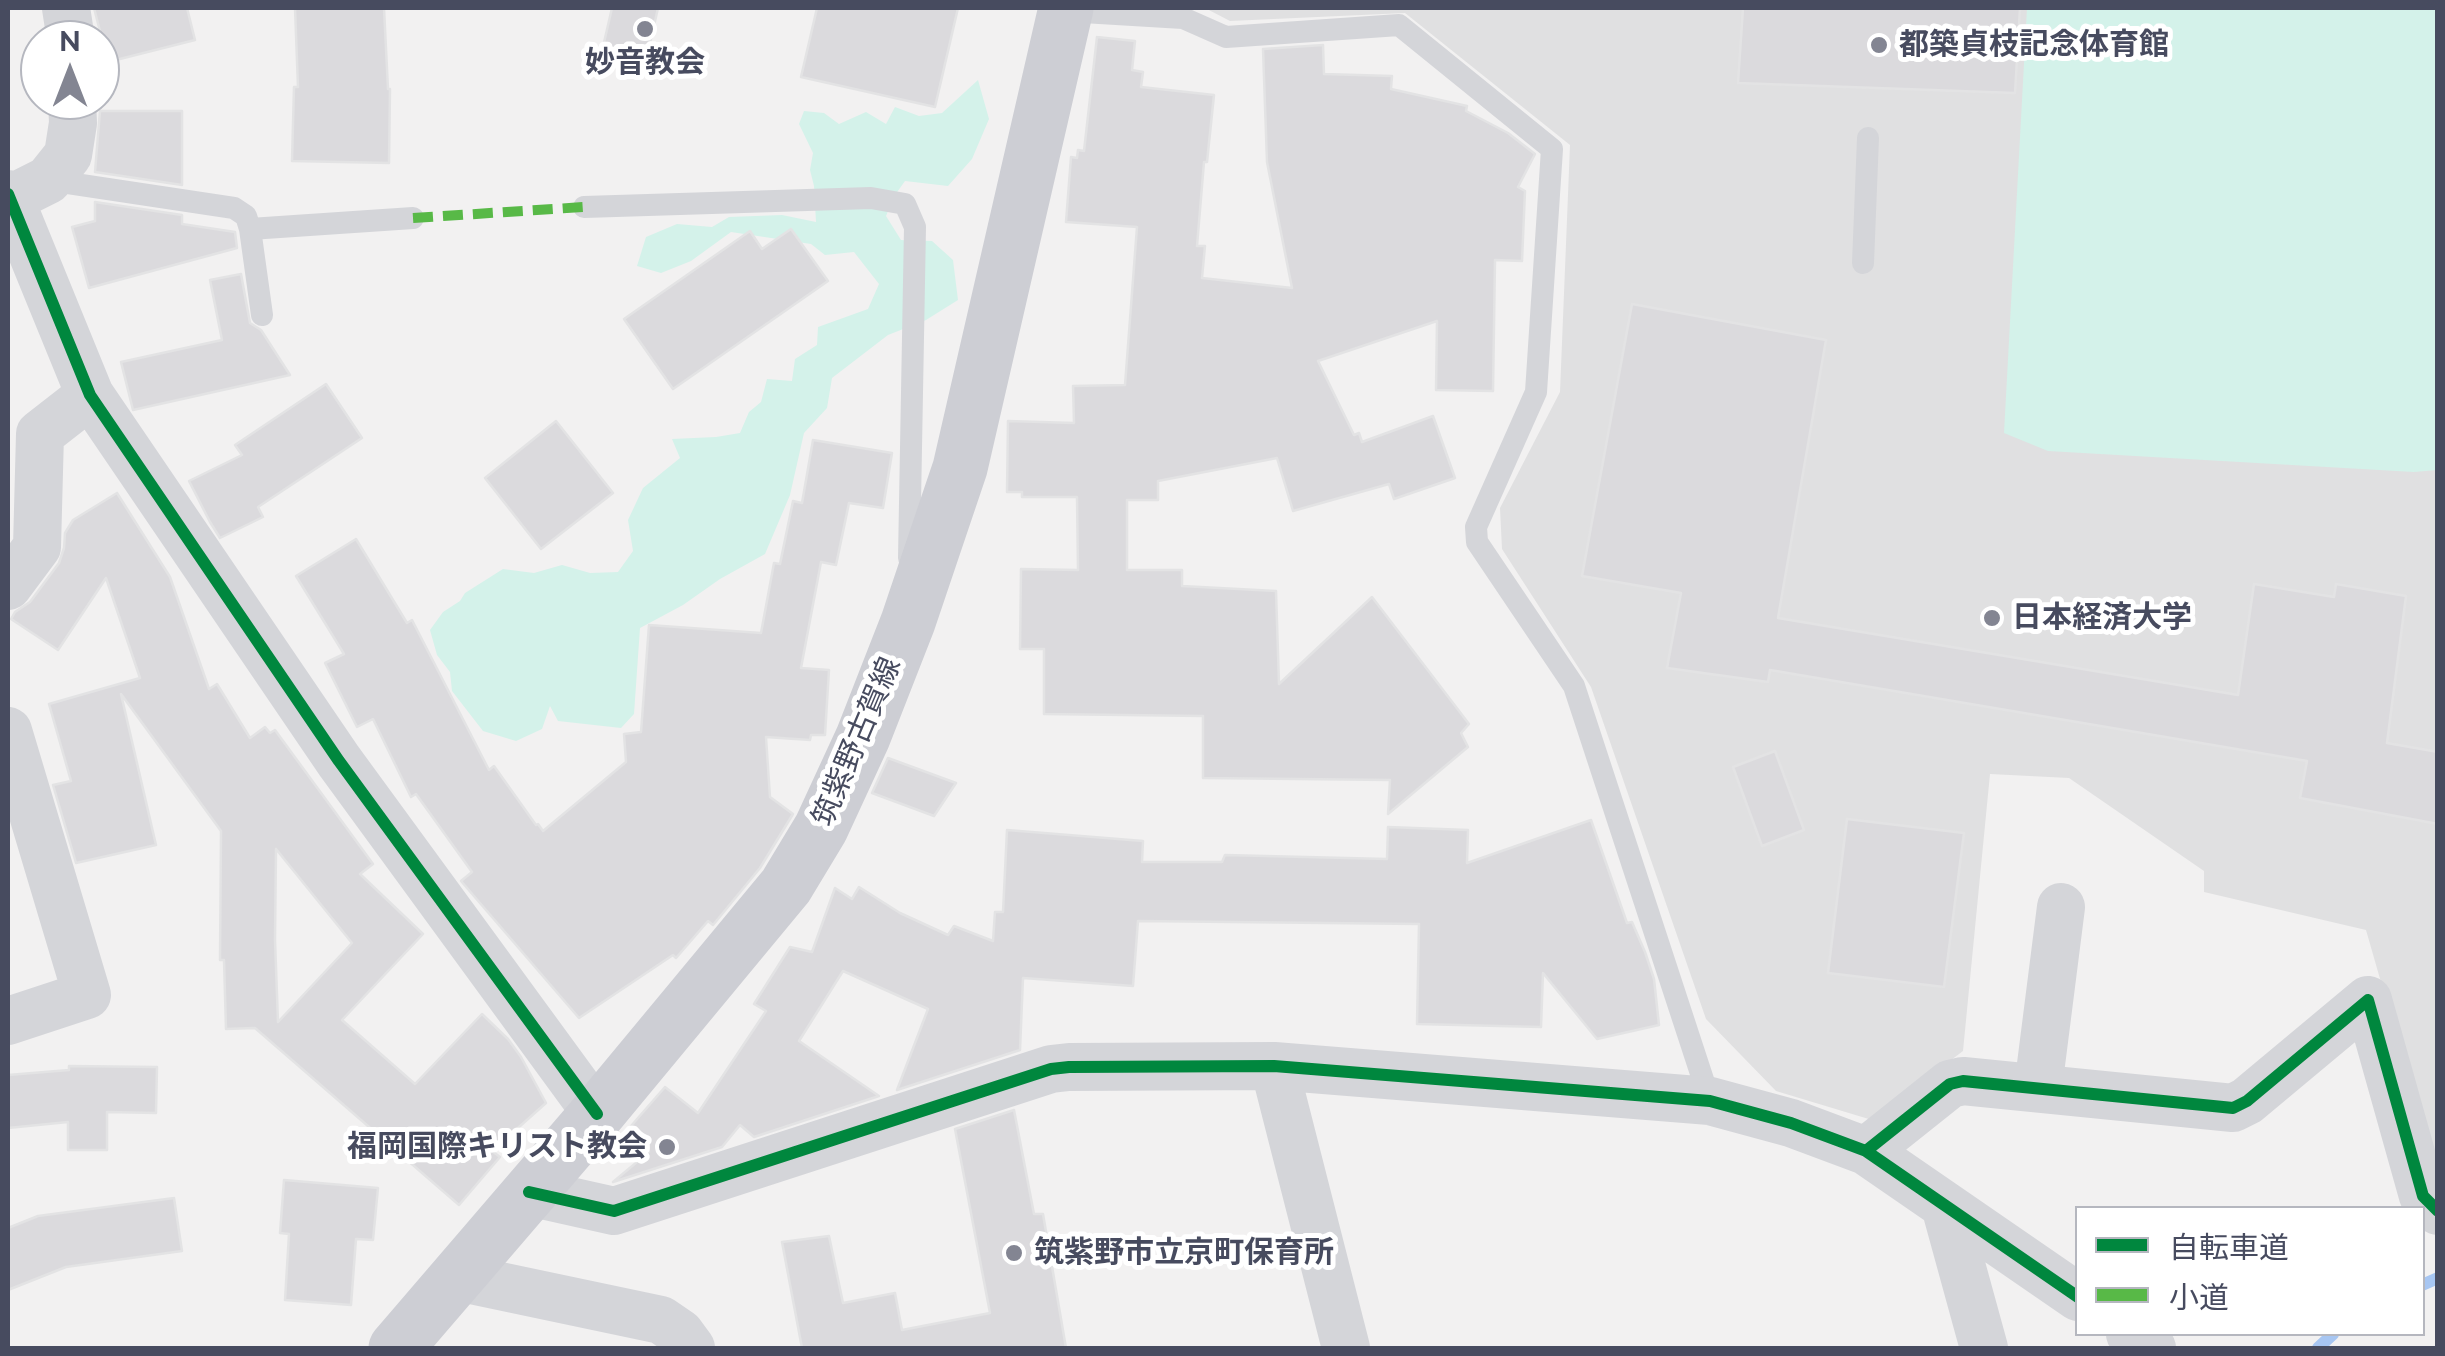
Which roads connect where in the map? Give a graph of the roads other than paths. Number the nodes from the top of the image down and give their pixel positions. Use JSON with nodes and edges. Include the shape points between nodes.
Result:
{"nodes":[{"id":1,"x":1066,"y":9,"type":"edge"},
{"id":2,"x":72,"y":120,"type":"edge"},
{"id":3,"x":1868,"y":138,"type":"dead end"},
{"id":4,"x":22,"y":191,"type":"edge"},
{"id":5,"x":584,"y":207,"type":"dead end"},
{"id":6,"x":413,"y":218,"type":"dead end"},
{"id":7,"x":250,"y":229,"type":"junction"},
{"id":8,"x":1864,"y":263,"type":"dead end"},
{"id":9,"x":262,"y":315,"type":"dead end"},
{"id":10,"x":90,"y":395,"type":"junction"},
{"id":11,"x":8,"y":586,"type":"edge"},
{"id":12,"x":908,"y":622,"type":"junction"},
{"id":13,"x":8,"y":731,"type":"edge"},
{"id":14,"x":2061,"y":907,"type":"dead end"},
{"id":15,"x":8,"y":1021,"type":"edge"},
{"id":16,"x":1274,"y":1066,"type":"junction"},
{"id":17,"x":2038,"y":1088,"type":"junction"},
{"id":18,"x":1710,"y":1100,"type":"junction"},
{"id":19,"x":597,"y":1114,"type":"junction"},
{"id":20,"x":1866,"y":1151,"type":"junction"},
{"id":21,"x":529,"y":1192,"type":"junction"},
{"id":22,"x":1945,"y":1206,"type":"junction"},
{"id":23,"x":2438,"y":1210,"type":"edge"},
{"id":24,"x":458,"y":1277,"type":"junction"},
{"id":25,"x":2075,"y":1295,"type":"edge"},
{"id":26,"x":396,"y":1348,"type":"edge"},
{"id":27,"x":692,"y":1348,"type":"edge"},
{"id":28,"x":1346,"y":1348,"type":"edge"},
{"id":29,"x":1984,"y":1348,"type":"edge"}],
"edges":[{"from":1,"to":12,"type":"main road","name":"筑紫野古賀線","via":[[960,468]]},
{"from":1,"to":18,"type":"lane","via":[[1182,18],[1226,37],[1399,24],[1552,149],[1536,392],[1476,527],[1477,542],[1574,686]]},
{"from":2,"to":4,"type":"street","via":[[68,156]]},
{"from":3,"to":8,"type":"lane"},
{"from":4,"to":7,"type":"lane","via":[[234,208]]},
{"from":4,"to":10,"type":"street"},
{"from":5,"to":12,"type":"lane","via":[[871,198],[905,204],[915,227]]},
{"from":6,"to":7,"type":"lane"},
{"from":7,"to":9,"type":"lane"},
{"from":10,"to":11,"type":"street","via":[[40,434],[37,546]]},
{"from":10,"to":19,"type":"street","via":[[339,761]]},
{"from":12,"to":19,"type":"main road","name":"筑紫野古賀線","via":[[821,828],[786,886]]},
{"from":13,"to":15,"type":"street","via":[[87,994]]},
{"from":14,"to":17,"type":"street"},
{"from":16,"to":18,"type":"street"},
{"from":16,"to":21,"type":"street","via":[[1052,1069],[614,1211]]},
{"from":16,"to":28,"type":"street"},
{"from":17,"to":20,"type":"street","via":[[1950,1084]]},
{"from":17,"to":23,"type":"street","via":[[2233,1108],[2368,1000],[2423,1196]]},
{"from":18,"to":20,"type":"street"},
{"from":19,"to":21,"type":"main road","name":"筑紫野古賀線"},
{"from":20,"to":22,"type":"street"},
{"from":21,"to":24,"type":"main road","name":"筑紫野古賀線"},
{"from":22,"to":25,"type":"street"},
{"from":22,"to":29,"type":"street"},
{"from":24,"to":26,"type":"main road","name":"筑紫野古賀線"},
{"from":24,"to":27,"type":"street","via":[[660,1320]]}]}
